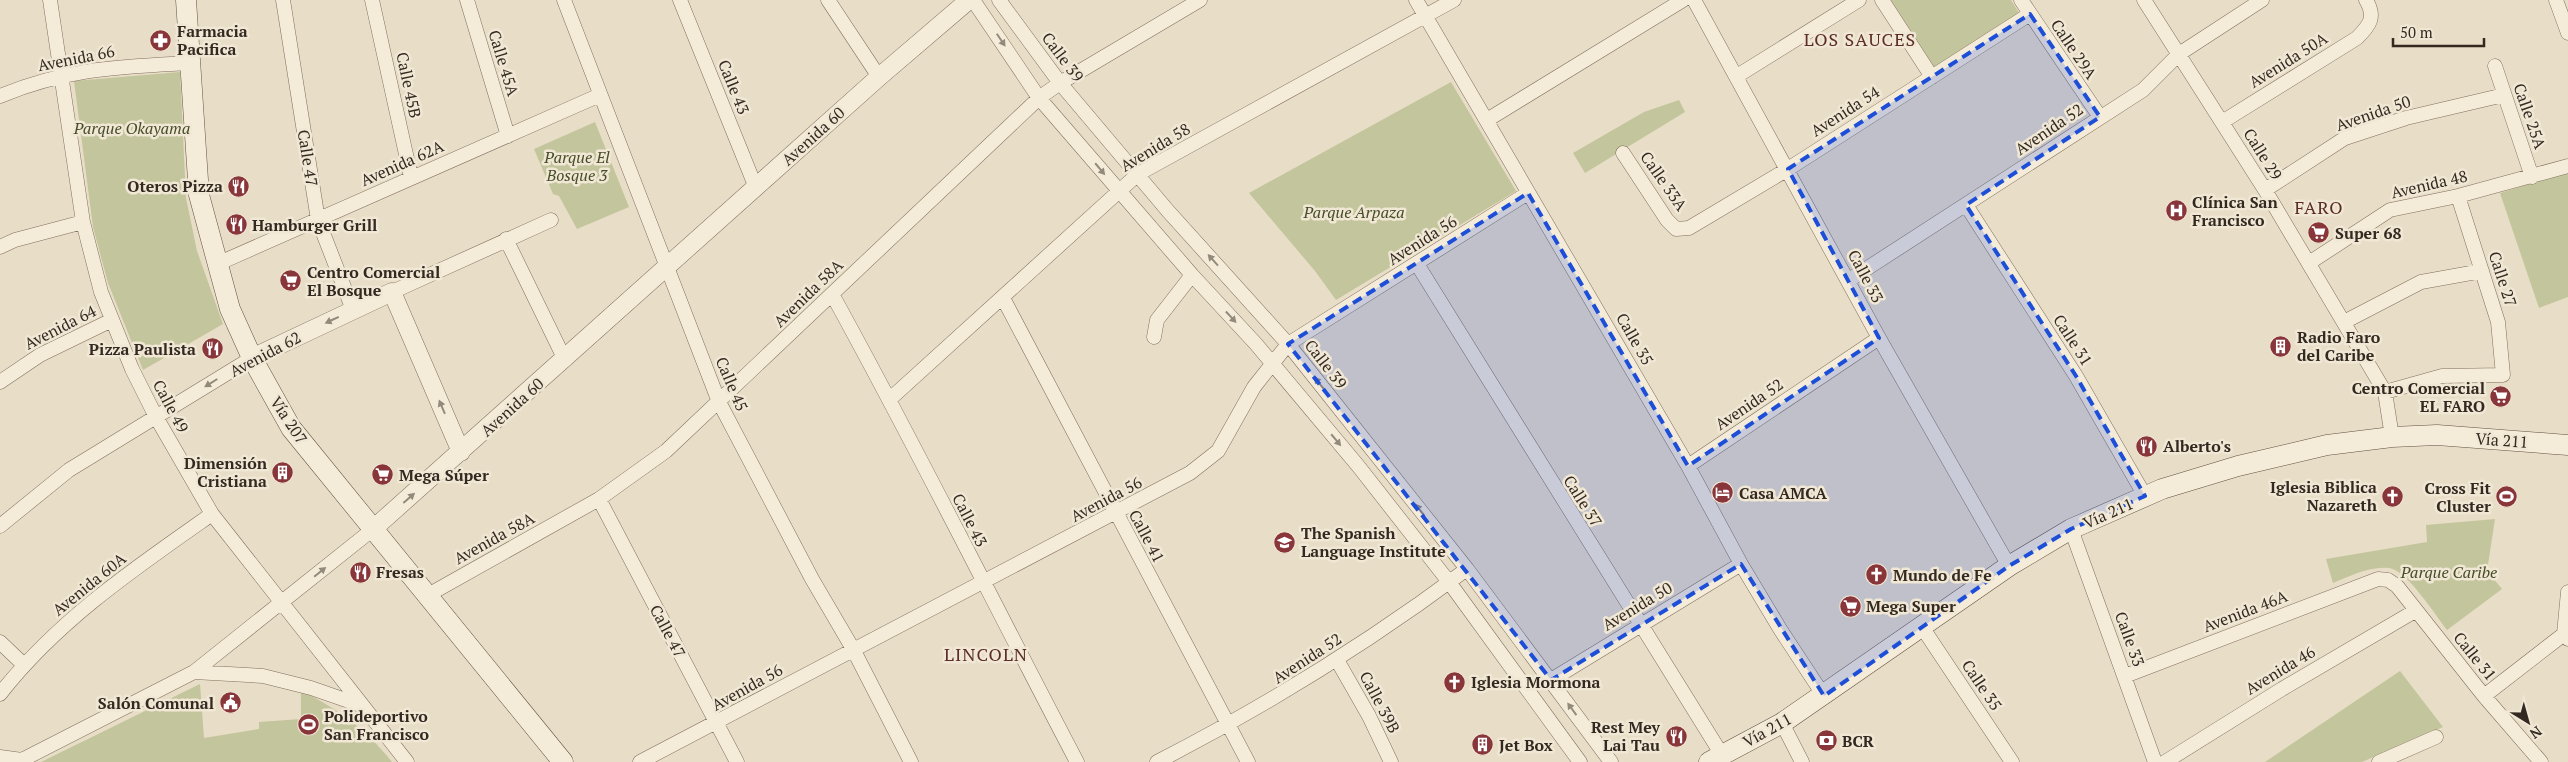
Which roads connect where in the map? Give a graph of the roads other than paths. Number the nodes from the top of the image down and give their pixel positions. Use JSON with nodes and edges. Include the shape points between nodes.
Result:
{"nodes":[{"id":1,"x":50,"y":0,"type":"edge"},
{"id":2,"x":186,"y":0,"type":"edge"},
{"id":3,"x":283,"y":0,"type":"edge"},
{"id":4,"x":372,"y":0,"type":"edge"},
{"id":5,"x":467,"y":0,"type":"edge"},
{"id":6,"x":564,"y":0,"type":"edge"},
{"id":7,"x":680,"y":0,"type":"edge"},
{"id":8,"x":828,"y":0,"type":"edge"},
{"id":9,"x":969,"y":0,"type":"edge"},
{"id":10,"x":974,"y":0,"type":"edge"},
{"id":11,"x":999,"y":0,"type":"edge"},
{"id":12,"x":1200,"y":0,"type":"edge"},
{"id":13,"x":1416,"y":0,"type":"edge"},
{"id":14,"x":1454,"y":0,"type":"edge"},
{"id":15,"x":1683,"y":0,"type":"edge"},
{"id":16,"x":1694,"y":0,"type":"edge"},
{"id":17,"x":1859,"y":0,"type":"edge"},
{"id":18,"x":1882,"y":0,"type":"edge"},
{"id":19,"x":2021,"y":0,"type":"edge"},
{"id":20,"x":2144,"y":0,"type":"edge"},
{"id":21,"x":2262,"y":0,"type":"edge"},
{"id":22,"x":2366,"y":0,"type":"edge"},
{"id":23,"x":2556,"y":0,"type":"edge"},
{"id":24,"x":2030,"y":14,"type":"junction"},
{"id":25,"x":1426,"y":17,"type":"junction"},
{"id":26,"x":2568,"y":33,"type":"edge"},
{"id":27,"x":2179,"y":54,"type":"junction"},
{"id":28,"x":190,"y":63,"type":"junction"},
{"id":29,"x":2496,"y":66,"type":"dead end"},
{"id":30,"x":62,"y":74,"type":"junction"},
{"id":31,"x":1737,"y":76,"type":"junction"},
{"id":32,"x":879,"y":77,"type":"junction"},
{"id":33,"x":1932,"y":77,"type":"junction"},
{"id":34,"x":1060,"y":83,"type":"junction"},
{"id":35,"x":600,"y":95,"type":"junction"},
{"id":36,"x":2504,"y":95,"type":"junction"},
{"id":37,"x":0,"y":96,"type":"edge"},
{"id":38,"x":1039,"y":98,"type":"junction"},
{"id":39,"x":2100,"y":117,"type":"junction"},
{"id":40,"x":1487,"y":120,"type":"junction"},
{"id":41,"x":2222,"y":122,"type":"junction"},
{"id":42,"x":508,"y":136,"type":"junction"},
{"id":43,"x":1623,"y":153,"type":"dead end"},
{"id":44,"x":2568,"y":166,"type":"edge"},
{"id":45,"x":1788,"y":169,"type":"junction"},
{"id":46,"x":1138,"y":174,"type":"junction"},
{"id":47,"x":411,"y":177,"type":"junction"},
{"id":48,"x":2532,"y":177,"type":"junction"},
{"id":49,"x":756,"y":188,"type":"junction"},
{"id":50,"x":2265,"y":190,"type":"junction"},
{"id":51,"x":1118,"y":191,"type":"junction"},
{"id":52,"x":1528,"y":193,"type":"junction"},
{"id":53,"x":2458,"y":196,"type":"junction"},
{"id":54,"x":1966,"y":205,"type":"junction"},
{"id":55,"x":318,"y":220,"type":"junction"},
{"id":56,"x":551,"y":220,"type":"dead end"},
{"id":57,"x":83,"y":222,"type":"junction"},
{"id":58,"x":1676,"y":228,"type":"joint"},
{"id":59,"x":506,"y":239,"type":"junction"},
{"id":60,"x":0,"y":247,"type":"edge"},
{"id":61,"x":2308,"y":263,"type":"junction"},
{"id":62,"x":217,"y":264,"type":"junction"},
{"id":63,"x":1417,"y":264,"type":"junction"},
{"id":64,"x":668,"y":267,"type":"junction"},
{"id":65,"x":2482,"y":271,"type":"junction"},
{"id":66,"x":1192,"y":275,"type":"junction"},
{"id":67,"x":1849,"y":280,"type":"junction"},
{"id":68,"x":392,"y":292,"type":"junction"},
{"id":69,"x":832,"y":294,"type":"junction"},
{"id":70,"x":1004,"y":298,"type":"junction"},
{"id":71,"x":353,"y":310,"type":"junction"},
{"id":72,"x":112,"y":320,"type":"junction"},
{"id":73,"x":2344,"y":322,"type":"junction"},
{"id":74,"x":1154,"y":337,"type":"dead end"},
{"id":75,"x":1879,"y":338,"type":"junction"},
{"id":76,"x":1288,"y":344,"type":"junction"},
{"id":77,"x":252,"y":358,"type":"junction"},
{"id":78,"x":564,"y":360,"type":"junction"},
{"id":79,"x":1272,"y":363,"type":"junction"},
{"id":80,"x":0,"y":382,"type":"edge"},
{"id":81,"x":2385,"y":392,"type":"junction"},
{"id":82,"x":890,"y":399,"type":"junction"},
{"id":83,"x":719,"y":402,"type":"junction"},
{"id":84,"x":156,"y":417,"type":"junction"},
{"id":85,"x":2392,"y":437,"type":"junction"},
{"id":86,"x":2568,"y":444,"type":"edge"},
{"id":87,"x":461,"y":452,"type":"junction"},
{"id":88,"x":1688,"y":466,"type":"junction"},
{"id":89,"x":2145,"y":496,"type":"junction"},
{"id":90,"x":599,"y":499,"type":"junction"},
{"id":91,"x":212,"y":514,"type":"junction"},
{"id":92,"x":1116,"y":514,"type":"junction"},
{"id":93,"x":0,"y":526,"type":"edge"},
{"id":94,"x":2071,"y":529,"type":"junction"},
{"id":95,"x":372,"y":530,"type":"junction"},
{"id":96,"x":1741,"y":564,"type":"junction"},
{"id":97,"x":2009,"y":566,"type":"junction"},
{"id":98,"x":1467,"y":569,"type":"junction"},
{"id":99,"x":2378,"y":578,"type":"joint"},
{"id":100,"x":1449,"y":582,"type":"junction"},
{"id":101,"x":983,"y":583,"type":"junction"},
{"id":102,"x":2568,"y":592,"type":"edge"},
{"id":103,"x":428,"y":595,"type":"junction"},
{"id":104,"x":282,"y":602,"type":"junction"},
{"id":105,"x":2415,"y":611,"type":"junction"},
{"id":106,"x":1639,"y":625,"type":"junction"},
{"id":107,"x":1922,"y":627,"type":"junction"},
{"id":108,"x":2566,"y":636,"type":"edge"},
{"id":109,"x":0,"y":642,"type":"edge"},
{"id":110,"x":853,"y":649,"type":"junction"},
{"id":111,"x":1337,"y":660,"type":"junction"},
{"id":112,"x":24,"y":664,"type":"junction"},
{"id":113,"x":194,"y":672,"type":"junction"},
{"id":114,"x":2124,"y":676,"type":"junction"},
{"id":115,"x":1551,"y":680,"type":"junction"},
{"id":116,"x":0,"y":694,"type":"edge"},
{"id":117,"x":1824,"y":696,"type":"junction"},
{"id":118,"x":2484,"y":696,"type":"junction"},
{"id":119,"x":361,"y":705,"type":"junction"},
{"id":120,"x":1782,"y":723,"type":"junction"},
{"id":121,"x":717,"y":724,"type":"junction"},
{"id":122,"x":1228,"y":725,"type":"junction"},
{"id":123,"x":2436,"y":737,"type":"dead end"},
{"id":124,"x":0,"y":757,"type":"edge"},
{"id":125,"x":1715,"y":759,"type":"edge"},
{"id":126,"x":20,"y":761,"type":"edge"},
{"id":127,"x":408,"y":762,"type":"edge"},
{"id":128,"x":564,"y":762,"type":"edge"},
{"id":129,"x":640,"y":762,"type":"edge"},
{"id":130,"x":737,"y":762,"type":"edge"},
{"id":131,"x":911,"y":762,"type":"edge"},
{"id":132,"x":1077,"y":762,"type":"edge"},
{"id":133,"x":1157,"y":762,"type":"edge"},
{"id":134,"x":1248,"y":762,"type":"edge"},
{"id":135,"x":1391,"y":762,"type":"edge"},
{"id":136,"x":1580,"y":762,"type":"edge"},
{"id":137,"x":1611,"y":762,"type":"edge"},
{"id":138,"x":1802,"y":762,"type":"edge"},
{"id":139,"x":2012,"y":762,"type":"edge"},
{"id":140,"x":2155,"y":762,"type":"edge"},
{"id":141,"x":2165,"y":762,"type":"edge"},
{"id":142,"x":2379,"y":762,"type":"edge"},
{"id":143,"x":2541,"y":762,"type":"edge"}],
"edges":[{"from":1,"to":30,"type":"street","name":"Calle 49"},
{"from":2,"to":28,"type":"main road","name":"Vía 207"},
{"from":3,"to":55,"type":"street","name":"Calle 47"},
{"from":4,"to":47,"type":"street","name":"Calle 45B"},
{"from":5,"to":42,"type":"street","name":"Calle 45A"},
{"from":6,"to":35,"type":"street","name":"Calle 45"},
{"from":7,"to":49,"type":"street","name":"Calle 43"},
{"from":8,"to":32,"type":"street"},
{"from":9,"to":32,"type":"street","name":"Avenida 60"},
{"from":10,"to":38,"type":"street","one_way":true},
{"from":11,"to":34,"type":"street","name":"Calle 39"},
{"from":12,"to":34,"type":"street","name":"Avenida 58A"},
{"from":13,"to":25,"type":"street","name":"Calle 35"},
{"from":14,"to":25,"type":"street","name":"Avenida 58"},
{"from":15,"to":40,"type":"street"},
{"from":16,"to":31,"type":"street","name":"Calle 33"},
{"from":17,"to":31,"type":"street"},
{"from":18,"to":33,"type":"street"},
{"from":19,"to":24,"type":"street","name":"Calle 29A"},
{"from":20,"to":27,"type":"street","name":"Calle 29"},
{"from":21,"to":27,"type":"street","name":"Avenida 52"},
{"from":22,"to":41,"type":"street","name":"Avenida 50A","via":[[2372,16],[2370,25],[2357,38]]},
{"from":23,"to":26,"type":"street"},
{"from":24,"to":33,"type":"street","name":"Avenida 54"},
{"from":24,"to":39,"type":"street","name":"Calle 29A"},
{"from":25,"to":40,"type":"street","name":"Calle 35"},
{"from":25,"to":46,"type":"street","name":"Avenida 58"},
{"from":27,"to":39,"type":"street","name":"Avenida 52","via":[[2143,90]]},
{"from":27,"to":41,"type":"street","name":"Calle 29"},
{"from":28,"to":30,"type":"street","name":"Avenida 66","via":[[103,67]]},
{"from":28,"to":62,"type":"main road","name":"Vía 207","via":[[199,195]]},
{"from":29,"to":36,"type":"street","name":"Calle 25A"},
{"from":30,"to":37,"type":"street","name":"Avenida 66"},
{"from":30,"to":57,"type":"street","name":"Calle 49"},
{"from":31,"to":45,"type":"street","name":"Calle 33"},
{"from":32,"to":49,"type":"street","name":"Avenida 60"},
{"from":33,"to":45,"type":"street","name":"Avenida 54"},
{"from":34,"to":38,"type":"street","name":"Avenida 58A"},
{"from":34,"to":46,"type":"street","name":"Calle 39"},
{"from":35,"to":42,"type":"street","name":"Avenida 62A"},
{"from":35,"to":64,"type":"street","name":"Calle 45"},
{"from":36,"to":48,"type":"street","name":"Calle 25A"},
{"from":36,"to":50,"type":"street","name":"Avenida 50","via":[[2406,118],[2345,138]]},
{"from":38,"to":51,"type":"street","one_way":true},
{"from":38,"to":69,"type":"street","name":"Avenida 58A"},
{"from":39,"to":54,"type":"street","name":"Avenida 52"},
{"from":40,"to":52,"type":"street","name":"Calle 35"},
{"from":41,"to":50,"type":"street","name":"Calle 29"},
{"from":42,"to":47,"type":"street","name":"Avenida 62A"},
{"from":43,"to":58,"type":"street","name":"Calle 33A","via":[[1667,220]]},
{"from":44,"to":48,"type":"street","name":"Avenida 48"},
{"from":45,"to":58,"type":"street","name":"Avenida 54","via":[[1689,228]]},
{"from":45,"to":67,"type":"street","name":"Calle 33"},
{"from":46,"to":51,"type":"street","name":"Avenida 58"},
{"from":76,"to":46,"type":"street","name":"Calle 39","one_way":true},
{"from":47,"to":55,"type":"street","name":"Avenida 62A"},
{"from":48,"to":53,"type":"street","name":"Avenida 48"},
{"from":49,"to":64,"type":"street","name":"Avenida 60"},
{"from":50,"to":61,"type":"street","name":"Calle 29"},
{"from":51,"to":66,"type":"street"},
{"from":51,"to":70,"type":"street","name":"Avenida 58"},
{"from":52,"to":63,"type":"street","name":"Avenida 56"},
{"from":52,"to":88,"type":"street","name":"Calle 35"},
{"from":53,"to":61,"type":"street","name":"Avenida 48","via":[[2390,210]]},
{"from":53,"to":65,"type":"street","name":"Calle 27"},
{"from":54,"to":67,"type":"street","name":"Avenida 52"},
{"from":54,"to":89,"type":"street","name":"Calle 31","via":[[2076,376]]},
{"from":55,"to":62,"type":"street","name":"Avenida 62A"},
{"from":55,"to":71,"type":"street","name":"Calle 47"},
{"from":56,"to":59,"type":"street","name":"Avenida 62"},
{"from":57,"to":60,"type":"street"},
{"from":57,"to":72,"type":"street","name":"Calle 49","via":[[101,292]]},
{"from":59,"to":68,"type":"street","name":"Avenida 62"},
{"from":59,"to":78,"type":"street"},
{"from":61,"to":73,"type":"street","name":"Calle 29"},
{"from":62,"to":77,"type":"main road","name":"Vía 207","via":[[230,309]]},
{"from":63,"to":76,"type":"street","name":"Avenida 56"},
{"from":63,"to":106,"type":"street","name":"Calle 37"},
{"from":64,"to":78,"type":"street","name":"Avenida 60"},
{"from":64,"to":83,"type":"street","name":"Calle 45"},
{"from":65,"to":73,"type":"street","via":[[2422,282]]},
{"from":65,"to":81,"type":"street","name":"Calle 27","via":[[2498,322],[2503,375],[2442,376]]},
{"from":66,"to":74,"type":"street","via":[[1157,320]]},
{"from":66,"to":79,"type":"street","one_way":true},
{"from":67,"to":75,"type":"street","name":"Calle 33"},
{"from":68,"to":71,"type":"street","name":"Avenida 62"},
{"from":87,"to":68,"type":"street","one_way":true},
{"from":69,"to":82,"type":"street","name":"Calle 43"},
{"from":69,"to":83,"type":"street","name":"Avenida 58A"},
{"from":70,"to":82,"type":"street","name":"Avenida 58"},
{"from":70,"to":92,"type":"street","name":"Calle 41"},
{"from":71,"to":77,"type":"street","name":"Avenida 62","one_way":true},
{"from":72,"to":80,"type":"street","name":"Avenida 64","via":[[40,354]]},
{"from":72,"to":84,"type":"street","name":"Calle 49"},
{"from":73,"to":81,"type":"street","name":"Calle 29"},
{"from":75,"to":88,"type":"street","name":"Avenida 52"},
{"from":75,"to":97,"type":"street","name":"Calle 33"},
{"from":76,"to":79,"type":"street","name":"Avenida 56"},
{"from":98,"to":76,"type":"street","name":"Calle 39","one_way":true},
{"from":77,"to":84,"type":"street","name":"Avenida 62","one_way":true},
{"from":77,"to":95,"type":"main road","name":"Vía 207","via":[[291,428]]},
{"from":78,"to":87,"type":"street","name":"Avenida 60"},
{"from":79,"to":92,"type":"street","name":"Avenida 56","via":[[1212,457],[1190,473]]},
{"from":79,"to":100,"type":"street","one_way":true},
{"from":81,"to":85,"type":"street","name":"Calle 29"},
{"from":82,"to":101,"type":"street","name":"Calle 43"},
{"from":83,"to":90,"type":"street","name":"Avenida 58A","via":[[666,451]]},
{"from":83,"to":110,"type":"street","name":"Calle 45","via":[[812,579]]},
{"from":84,"to":91,"type":"street","name":"Calle 49"},
{"from":84,"to":93,"type":"street","name":"Avenida 62","via":[[68,470]]},
{"from":85,"to":86,"type":"main road","name":"Vía 211","via":[[2436,435]]},
{"from":85,"to":89,"type":"main road","name":"Vía 211","via":[[2327,445],[2244,464]]},
{"from":95,"to":87,"type":"street","name":"Avenida 60","one_way":true},
{"from":88,"to":96,"type":"street","name":"Calle 35"},
{"from":89,"to":94,"type":"main road","name":"Vía 211"},
{"from":90,"to":103,"type":"street","name":"Avenida 58A"},
{"from":90,"to":121,"type":"street","name":"Calle 47"},
{"from":91,"to":104,"type":"street","name":"Calle 49"},
{"from":91,"to":112,"type":"street","name":"Avenida 60A","via":[[82,608]]},
{"from":92,"to":101,"type":"street","name":"Avenida 56"},
{"from":92,"to":122,"type":"street","name":"Calle 41"},
{"from":94,"to":97,"type":"main road","name":"Vía 211"},
{"from":94,"to":114,"type":"street","name":"Calle 33"},
{"from":95,"to":103,"type":"main road","name":"Vía 207"},
{"from":104,"to":95,"type":"street","name":"Avenida 60","one_way":true},
{"from":96,"to":106,"type":"street","name":"Avenida 50"},
{"from":96,"to":117,"type":"street","name":"Calle 35"},
{"from":97,"to":107,"type":"main road","name":"Vía 211"},
{"from":98,"to":100,"type":"street","name":"Avenida 52"},
{"from":98,"to":115,"type":"street","name":"Calle 39"},
{"from":99,"to":105,"type":"street","name":"Calle 31","via":[[2397,586]]},
{"from":99,"to":114,"type":"street","name":"Avenida 46A"},
{"from":100,"to":111,"type":"street","name":"Avenida 52"},
{"from":100,"to":136,"type":"street"},
{"from":101,"to":110,"type":"street","name":"Avenida 56"},
{"from":101,"to":132,"type":"street","name":"Calle 43"},
{"from":102,"to":108,"type":"street"},
{"from":103,"to":128,"type":"main road","name":"Vía 207"},
{"from":104,"to":113,"type":"street","name":"Avenida 60"},
{"from":104,"to":119,"type":"street","name":"Calle 49"},
{"from":105,"to":118,"type":"street","name":"Calle 31"},
{"from":105,"to":141,"type":"street","name":"Avenida 46"},
{"from":106,"to":115,"type":"street","name":"Avenida 50"},
{"from":106,"to":125,"type":"street","name":"Calle 37"},
{"from":107,"to":117,"type":"main road","name":"Vía 211"},
{"from":107,"to":139,"type":"street","name":"Calle 35"},
{"from":108,"to":118,"type":"street"},
{"from":109,"to":112,"type":"street"},
{"from":110,"to":121,"type":"street","name":"Avenida 56"},
{"from":110,"to":131,"type":"street","name":"Calle 45"},
{"from":111,"to":122,"type":"street","name":"Avenida 52"},
{"from":111,"to":135,"type":"street","name":"Calle 39B"},
{"from":112,"to":116,"type":"street","name":"Avenida 60A"},
{"from":113,"to":119,"type":"street","via":[[263,676]]},
{"from":113,"to":126,"type":"street","name":"Avenida 60"},
{"from":114,"to":140,"type":"street","name":"Calle 33"},
{"from":137,"to":115,"type":"street","name":"Calle 39","one_way":true},
{"from":117,"to":120,"type":"main road","name":"Vía 211"},
{"from":118,"to":143,"type":"street","name":"Calle 31"},
{"from":119,"to":127,"type":"street","name":"Calle 49"},
{"from":120,"to":125,"type":"main road","name":"Vía 211"},
{"from":120,"to":138,"type":"street"},
{"from":121,"to":129,"type":"street","name":"Avenida 56"},
{"from":121,"to":130,"type":"street","name":"Calle 47"},
{"from":122,"to":133,"type":"street","name":"Avenida 52"},
{"from":122,"to":134,"type":"street","name":"Calle 41"},
{"from":123,"to":142,"type":"street"},
{"from":124,"to":126,"type":"street"}]}
